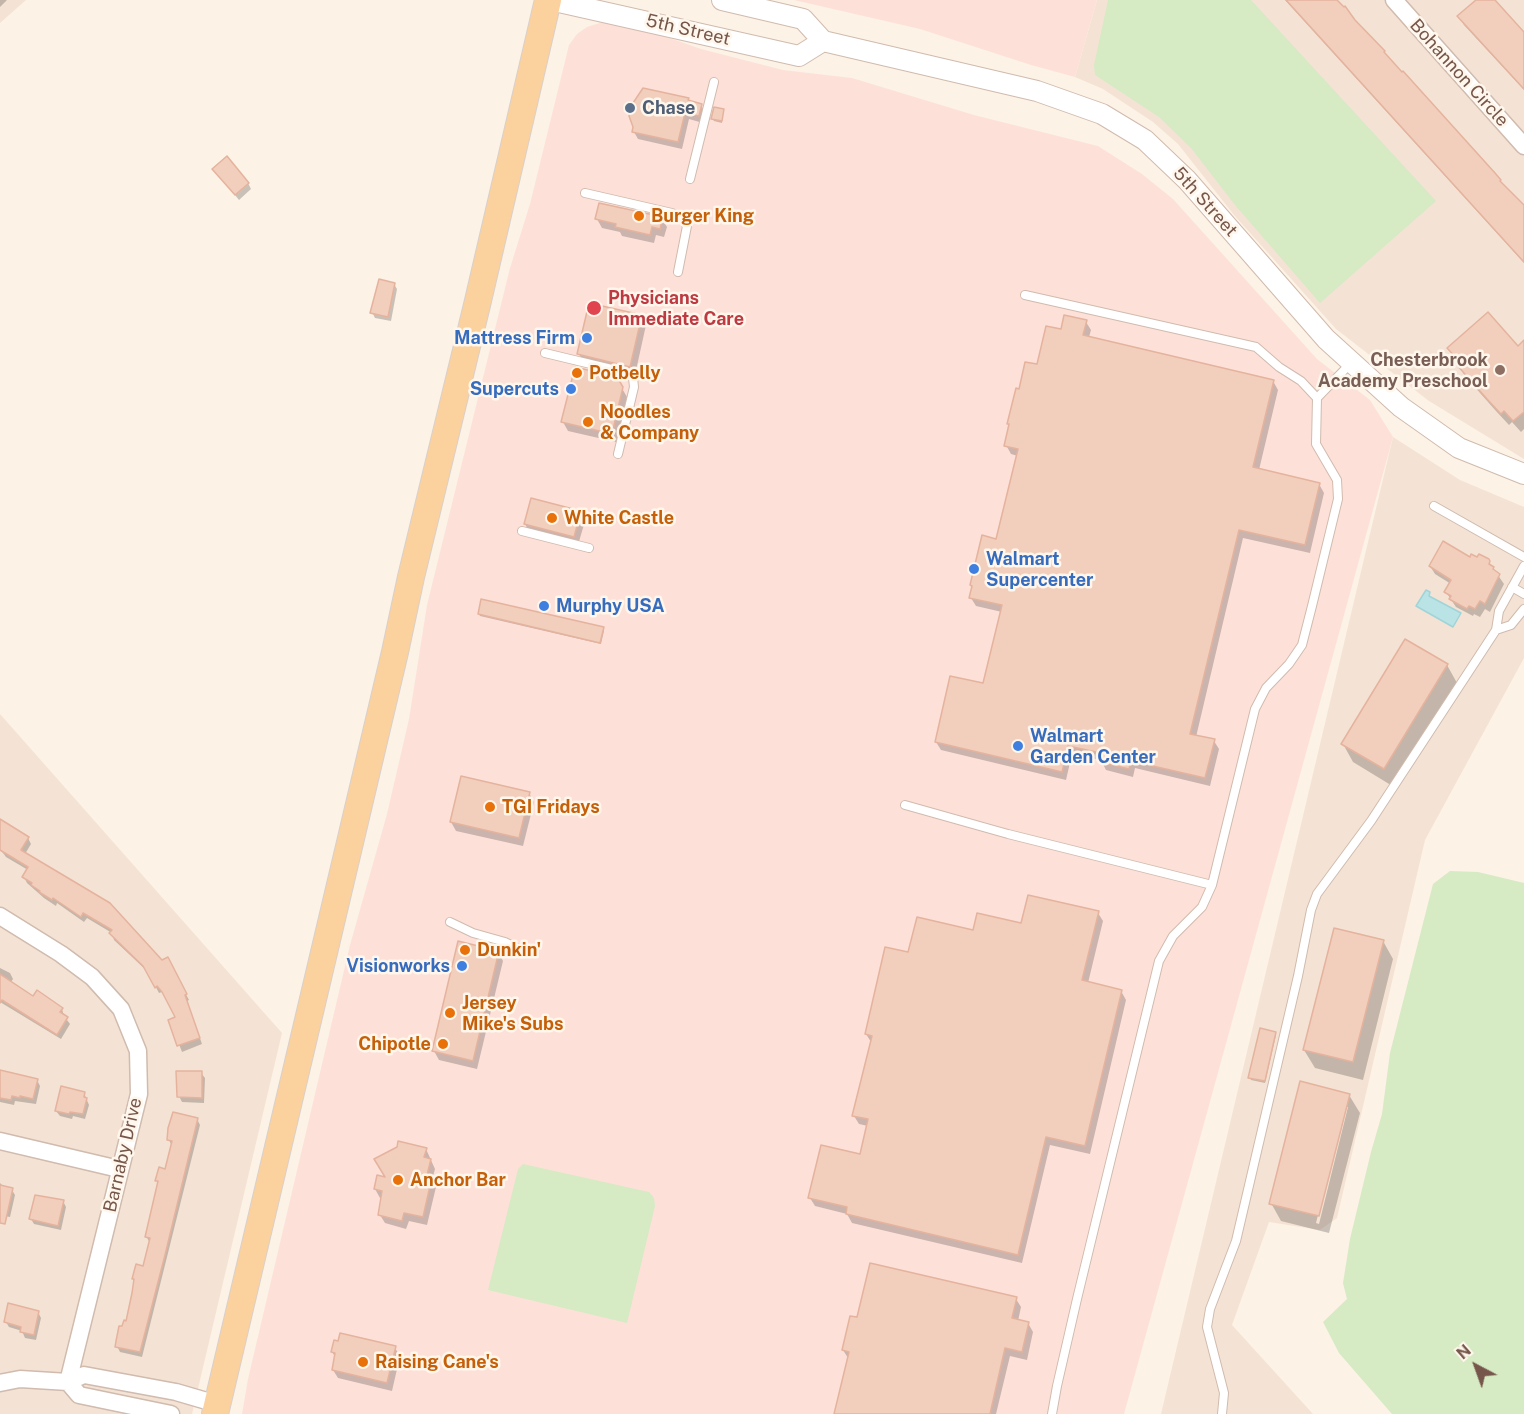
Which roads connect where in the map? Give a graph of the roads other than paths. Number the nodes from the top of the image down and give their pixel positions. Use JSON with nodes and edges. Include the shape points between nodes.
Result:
{"nodes":[{"id":1,"x":549,"y":0,"type":"edge"},
{"id":2,"x":722,"y":0,"type":"edge"},
{"id":3,"x":1394,"y":0,"type":"edge"},
{"id":4,"x":823,"y":40,"type":"junction"},
{"id":5,"x":714,"y":82,"type":"dead end"},
{"id":6,"x":1524,"y":146,"type":"edge"},
{"id":7,"x":690,"y":179,"type":"dead end"},
{"id":8,"x":585,"y":193,"type":"dead end"},
{"id":9,"x":678,"y":272,"type":"dead end"},
{"id":10,"x":1025,"y":295,"type":"dead end"},
{"id":11,"x":545,"y":353,"type":"dead end"},
{"id":12,"x":1352,"y":362,"type":"junction"},
{"id":13,"x":1317,"y":398,"type":"junction"},
{"id":14,"x":618,"y":454,"type":"dead end"},
{"id":15,"x":1524,"y":474,"type":"edge"},
{"id":16,"x":1434,"y":506,"type":"dead end"},
{"id":17,"x":522,"y":531,"type":"dead end"},
{"id":18,"x":589,"y":548,"type":"dead end"},
{"id":19,"x":1524,"y":557,"type":"edge"},
{"id":20,"x":1524,"y":566,"type":"edge"},
{"id":21,"x":1512,"y":587,"type":"junction"},
{"id":22,"x":1524,"y":594,"type":"edge"},
{"id":23,"x":1524,"y":609,"type":"edge"},
{"id":24,"x":1496,"y":630,"type":"junction"},
{"id":25,"x":905,"y":805,"type":"dead end"},
{"id":26,"x":1212,"y":885,"type":"junction"},
{"id":27,"x":0,"y":916,"type":"edge"},
{"id":28,"x":450,"y":922,"type":"dead end"},
{"id":29,"x":519,"y":948,"type":"dead end"},
{"id":30,"x":0,"y":1141,"type":"edge"},
{"id":31,"x":119,"y":1169,"type":"junction"},
{"id":32,"x":68,"y":1382,"type":"junction"},
{"id":33,"x":0,"y":1383,"type":"edge"},
{"id":34,"x":216,"y":1409,"type":"edge"},
{"id":35,"x":171,"y":1414,"type":"edge"},
{"id":36,"x":1052,"y":1414,"type":"edge"},
{"id":37,"x":1222,"y":1414,"type":"edge"}],
"edges":[{"from":1,"to":4,"type":"street","name":"5th Street","via":[[799,56]]},
{"from":1,"to":34,"type":"main road"},
{"from":2,"to":4,"type":"street","name":"5th Street","via":[[803,19]]},
{"from":3,"to":6,"type":"street","name":"Bohannon Circle"},
{"from":4,"to":12,"type":"street","name":"5th Street","via":[[1037,91],[1102,114],[1145,140],[1187,180],[1326,339]]},
{"from":5,"to":7,"type":"lane"},
{"from":8,"to":9,"type":"lane","via":[[682,218],[687,226]]},
{"from":10,"to":13,"type":"lane","via":[[1256,347]]},
{"from":11,"to":14,"type":"lane","via":[[628,373],[633,378]]},
{"from":12,"to":13,"type":"lane"},
{"from":12,"to":15,"type":"street","name":"5th Street","via":[[1401,407],[1459,448]]},
{"from":13,"to":26,"type":"lane","via":[[1316,444],[1337,480],[1338,498],[1302,645],[1266,688],[1255,709]]},
{"from":16,"to":19,"type":"lane"},
{"from":17,"to":18,"type":"lane"},
{"from":20,"to":21,"type":"lane"},
{"from":21,"to":22,"type":"lane"},
{"from":21,"to":24,"type":"lane","via":[[1499,611]]},
{"from":23,"to":24,"type":"lane","via":[[1511,626]]},
{"from":24,"to":37,"type":"lane","via":[[1371,821],[1317,894],[1311,910],[1236,1241],[1210,1309],[1208,1327],[1224,1394]]},
{"from":25,"to":26,"type":"lane"},
{"from":26,"to":36,"type":"lane","via":[[1202,907],[1173,936],[1159,961]]},
{"from":27,"to":31,"type":"street","name":"Barnaby Drive","via":[[92,977],[121,1009],[138,1052],[139,1094]]},
{"from":28,"to":29,"type":"lane"},
{"from":30,"to":31,"type":"street"},
{"from":31,"to":32,"type":"street","name":"Barnaby Drive"},
{"from":32,"to":33,"type":"street","via":[[20,1379]]},
{"from":32,"to":34,"type":"street","via":[[84,1375],[102,1378],[176,1392]]},
{"from":32,"to":35,"type":"street","via":[[80,1395]]}]}
